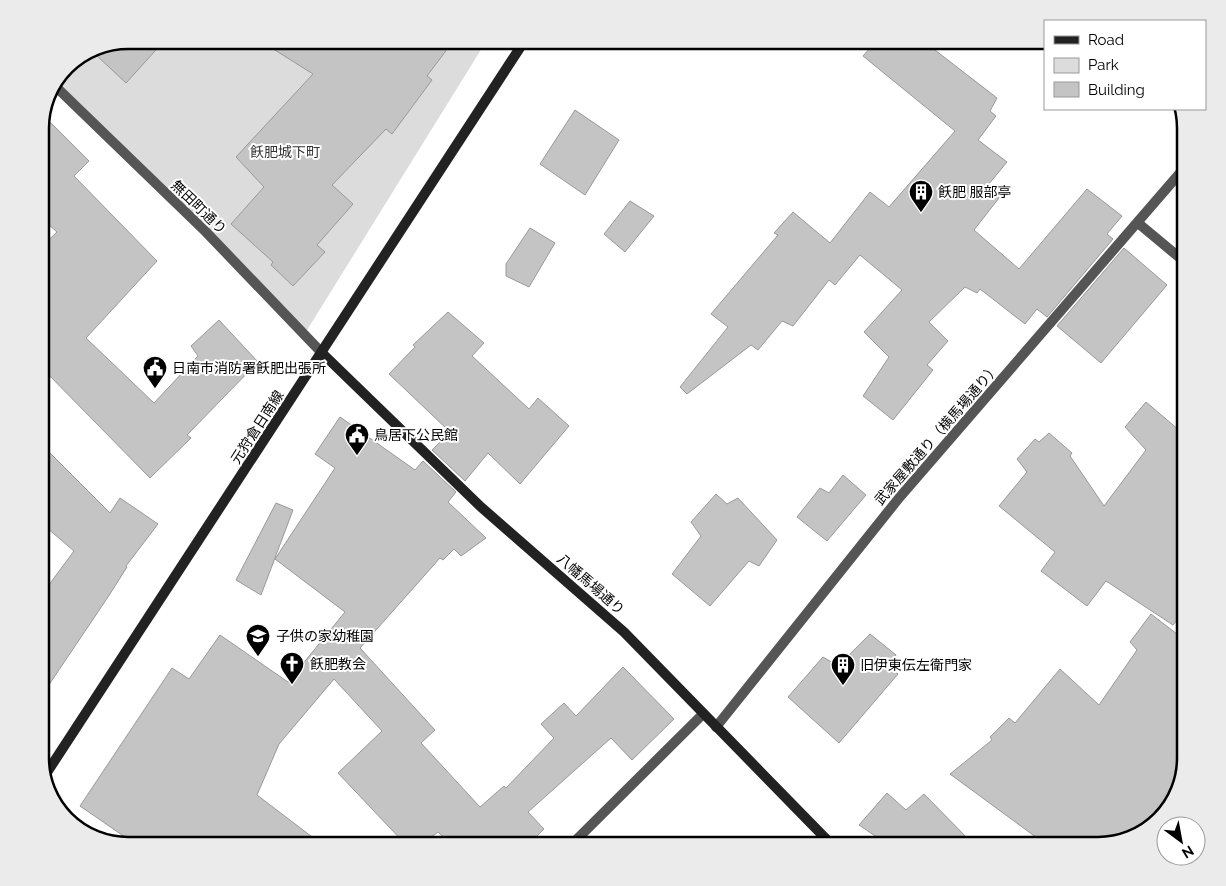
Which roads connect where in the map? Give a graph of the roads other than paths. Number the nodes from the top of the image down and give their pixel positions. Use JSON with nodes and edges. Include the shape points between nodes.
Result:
{"nodes":[{"id":1,"x":519,"y":49,"type":"edge"},
{"id":2,"x":57,"y":93,"type":"edge"},
{"id":3,"x":1177,"y":177,"type":"edge"},
{"id":4,"x":1138,"y":223,"type":"junction"},
{"id":5,"x":1177,"y":256,"type":"edge"},
{"id":6,"x":322,"y":353,"type":"junction"},
{"id":7,"x":703,"y":714,"type":"junction"},
{"id":8,"x":716,"y":726,"type":"junction"},
{"id":9,"x":50,"y":768,"type":"edge"},
{"id":10,"x":579,"y":837,"type":"edge"},
{"id":11,"x":824,"y":837,"type":"edge"}],
"edges":[{"from":1,"to":6,"type":"main road","name":"元狩倉日南線"},
{"from":2,"to":6,"type":"street","name":"無田町通り","via":[[206,232]]},
{"from":3,"to":4,"type":"street","name":"武家屋敷通り（横馬場通り）"},
{"from":4,"to":5,"type":"street"},
{"from":4,"to":8,"type":"street","name":"武家屋敷通り（横馬場通り）","via":[[899,498]]},
{"from":6,"to":7,"type":"main road","name":"八幡馬場通り","via":[[481,507],[624,632]]},
{"from":6,"to":9,"type":"main road","name":"元狩倉日南線"},
{"from":7,"to":8,"type":"main road","name":"八幡馬場通り"},
{"from":7,"to":10,"type":"street"},
{"from":8,"to":11,"type":"main road","name":"八幡馬場通り"}]}
